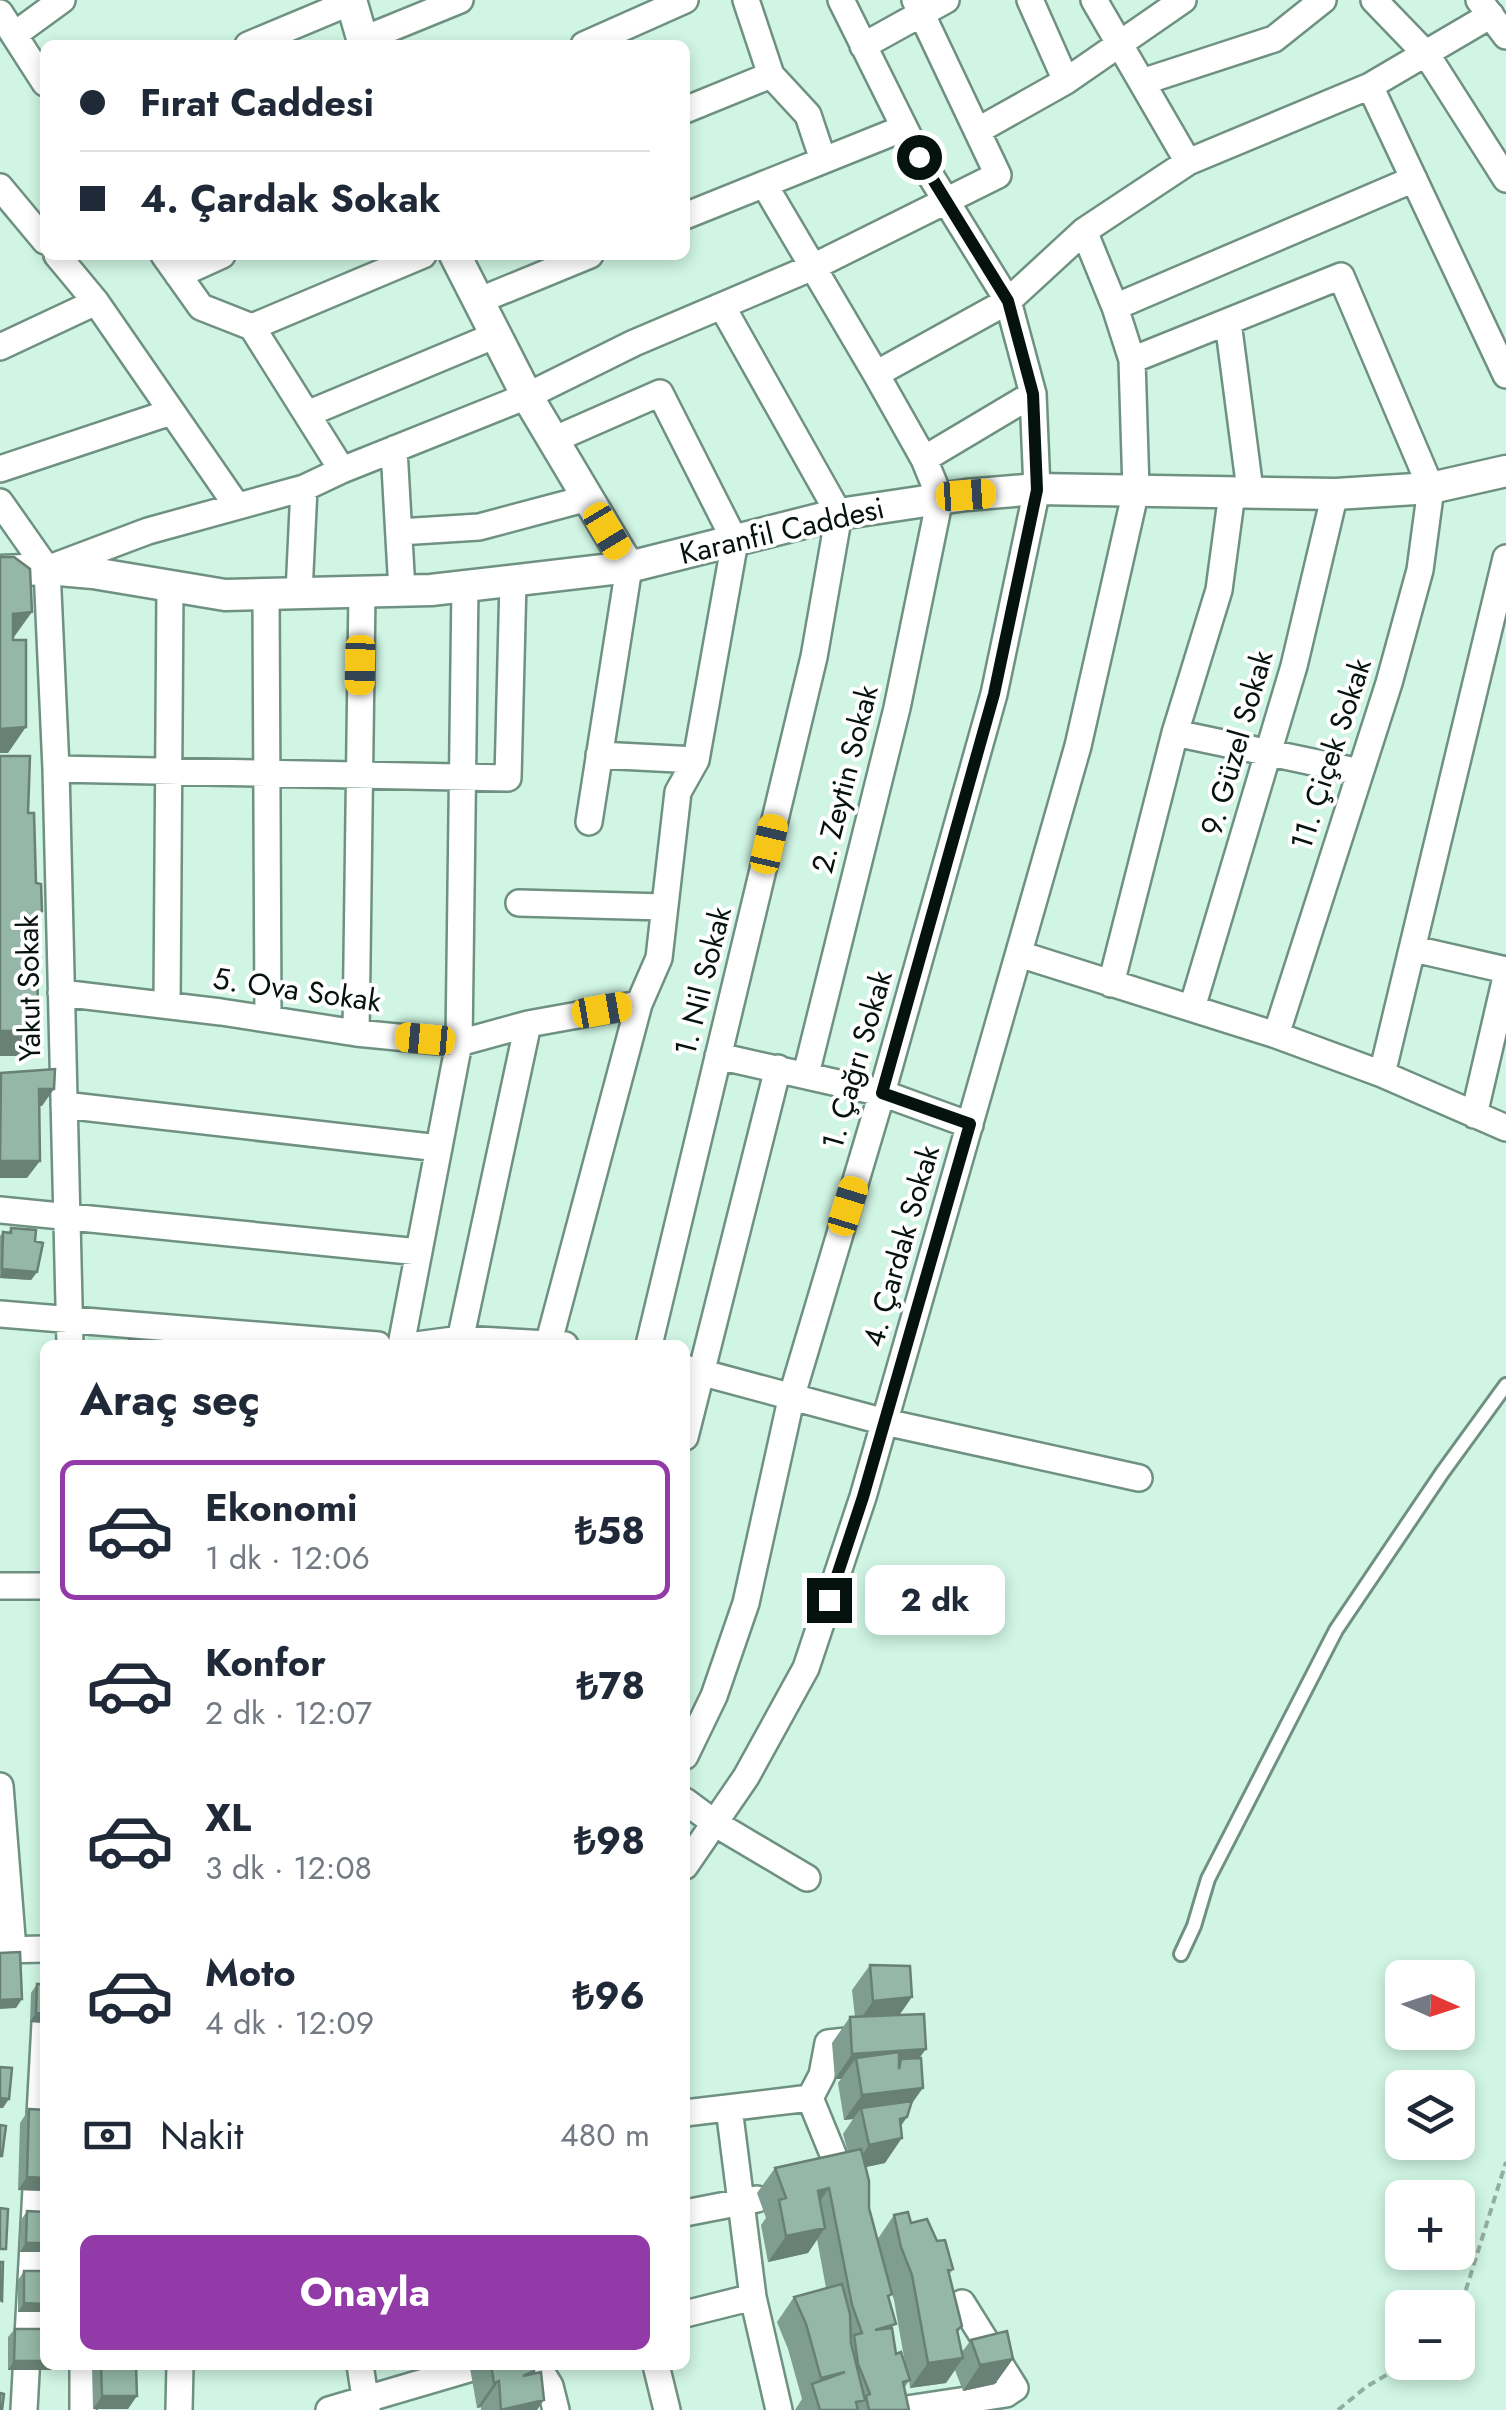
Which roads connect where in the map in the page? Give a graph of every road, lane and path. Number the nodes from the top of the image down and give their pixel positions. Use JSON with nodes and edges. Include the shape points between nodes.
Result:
{"nodes":[{"id":1,"x":62,"y":0,"type":"edge"},
{"id":2,"x":460,"y":0,"type":"edge"},
{"id":3,"x":686,"y":0,"type":"edge"},
{"id":4,"x":746,"y":0,"type":"edge"},
{"id":5,"x":840,"y":0,"type":"edge"},
{"id":6,"x":946,"y":0,"type":"edge"},
{"id":7,"x":1030,"y":0,"type":"edge"},
{"id":8,"x":1094,"y":0,"type":"edge"},
{"id":9,"x":1183,"y":0,"type":"edge"},
{"id":10,"x":1323,"y":0,"type":"edge"},
{"id":11,"x":1374,"y":0,"type":"edge"},
{"id":12,"x":351,"y":1,"type":"edge"},
{"id":13,"x":657,"y":6,"type":"edge"},
{"id":14,"x":918,"y":7,"type":"edge"},
{"id":15,"x":1492,"y":17,"type":"edge"},
{"id":16,"x":7,"y":24,"type":"edge"},
{"id":17,"x":260,"y":40,"type":"edge"},
{"id":18,"x":362,"y":40,"type":"edge"},
{"id":19,"x":368,"y":40,"type":"edge"},
{"id":20,"x":593,"y":40,"type":"edge"},
{"id":21,"x":1121,"y":44,"type":"junction"},
{"id":22,"x":863,"y":46,"type":"junction"},
{"id":23,"x":1427,"y":55,"type":"junction"},
{"id":24,"x":40,"y":74,"type":"edge"},
{"id":25,"x":771,"y":75,"type":"junction"},
{"id":26,"x":1066,"y":82,"type":"junction"},
{"id":27,"x":1142,"y":82,"type":"junction"},
{"id":28,"x":1370,"y":86,"type":"junction"},
{"id":29,"x":690,"y":108,"type":"edge"},
{"id":30,"x":904,"y":128,"type":"junction"},
{"id":31,"x":977,"y":131,"type":"junction"},
{"id":32,"x":823,"y":160,"type":"junction"},
{"id":33,"x":1188,"y":162,"type":"junction"},
{"id":34,"x":1506,"y":178,"type":"edge"},
{"id":35,"x":1414,"y":179,"type":"junction"},
{"id":36,"x":764,"y":184,"type":"junction"},
{"id":37,"x":0,"y":187,"type":"edge"},
{"id":38,"x":947,"y":198,"type":"junction"},
{"id":39,"x":690,"y":214,"type":"edge"},
{"id":40,"x":1084,"y":231,"type":"junction"},
{"id":41,"x":40,"y":235,"type":"edge"},
{"id":42,"x":61,"y":260,"type":"edge"},
{"id":43,"x":197,"y":260,"type":"edge"},
{"id":44,"x":410,"y":260,"type":"edge"},
{"id":45,"x":458,"y":260,"type":"edge"},
{"id":46,"x":578,"y":260,"type":"edge"},
{"id":47,"x":172,"y":265,"type":"edge"},
{"id":48,"x":813,"y":267,"type":"junction"},
{"id":49,"x":478,"y":301,"type":"junction"},
{"id":50,"x":1008,"y":301,"type":"junction"},
{"id":51,"x":96,"y":302,"type":"junction"},
{"id":52,"x":1115,"y":306,"type":"junction"},
{"id":53,"x":722,"y":308,"type":"junction"},
{"id":54,"x":1228,"y":322,"type":"junction"},
{"id":55,"x":252,"y":327,"type":"junction"},
{"id":56,"x":496,"y":335,"type":"junction"},
{"id":57,"x":2,"y":342,"type":"edge"},
{"id":58,"x":1132,"y":360,"type":"junction"},
{"id":59,"x":876,"y":374,"type":"junction"},
{"id":60,"x":1506,"y":375,"type":"edge"},
{"id":61,"x":1033,"y":394,"type":"junction"},
{"id":62,"x":527,"y":396,"type":"junction"},
{"id":63,"x":171,"y":412,"type":"junction"},
{"id":64,"x":307,"y":414,"type":"junction"},
{"id":65,"x":553,"y":440,"type":"junction"},
{"id":66,"x":394,"y":450,"type":"junction"},
{"id":67,"x":924,"y":460,"type":"junction"},
{"id":68,"x":0,"y":469,"type":"edge"},
{"id":69,"x":342,"y":470,"type":"junction"},
{"id":70,"x":1506,"y":471,"type":"edge"},
{"id":71,"x":304,"y":488,"type":"junction"},
{"id":72,"x":1431,"y":488,"type":"junction"},
{"id":73,"x":1037,"y":490,"type":"junction"},
{"id":74,"x":1136,"y":490,"type":"junction"},
{"id":75,"x":1241,"y":492,"type":"junction"},
{"id":76,"x":1335,"y":493,"type":"junction"},
{"id":77,"x":588,"y":498,"type":"junction"},
{"id":78,"x":940,"y":498,"type":"junction"},
{"id":79,"x":0,"y":502,"type":"edge"},
{"id":80,"x":237,"y":506,"type":"junction"},
{"id":81,"x":839,"y":514,"type":"junction"},
{"id":82,"x":399,"y":532,"type":"junction"},
{"id":83,"x":735,"y":541,"type":"junction"},
{"id":84,"x":1506,"y":558,"type":"edge"},
{"id":85,"x":629,"y":567,"type":"junction"},
{"id":86,"x":47,"y":569,"type":"junction"},
{"id":87,"x":0,"y":571,"type":"edge"},
{"id":88,"x":513,"y":581,"type":"junction"},
{"id":89,"x":465,"y":586,"type":"junction"},
{"id":90,"x":170,"y":588,"type":"junction"},
{"id":91,"x":402,"y":591,"type":"junction"},
{"id":92,"x":362,"y":592,"type":"junction"},
{"id":93,"x":299,"y":593,"type":"junction"},
{"id":94,"x":266,"y":594,"type":"junction"},
{"id":95,"x":1176,"y":733,"type":"junction"},
{"id":96,"x":1268,"y":752,"type":"junction"},
{"id":97,"x":599,"y":755,"type":"junction"},
{"id":98,"x":696,"y":760,"type":"junction"},
{"id":99,"x":56,"y":769,"type":"junction"},
{"id":100,"x":167,"y":771,"type":"junction"},
{"id":101,"x":1360,"y":772,"type":"junction"},
{"id":102,"x":269,"y":774,"type":"junction"},
{"id":103,"x":358,"y":775,"type":"junction"},
{"id":104,"x":463,"y":777,"type":"junction"},
{"id":105,"x":589,"y":822,"type":"dead end"},
{"id":106,"x":519,"y":903,"type":"dead end"},
{"id":107,"x":664,"y":907,"type":"junction"},
{"id":108,"x":1414,"y":949,"type":"junction"},
{"id":109,"x":1018,"y":954,"type":"junction"},
{"id":110,"x":1506,"y":974,"type":"edge"},
{"id":111,"x":1111,"y":984,"type":"junction"},
{"id":112,"x":62,"y":992,"type":"junction"},
{"id":113,"x":639,"y":1004,"type":"junction"},
{"id":114,"x":167,"y":1005,"type":"junction"},
{"id":115,"x":1192,"y":1008,"type":"junction"},
{"id":116,"x":268,"y":1019,"type":"junction"},
{"id":117,"x":528,"y":1024,"type":"junction"},
{"id":118,"x":356,"y":1032,"type":"junction"},
{"id":119,"x":1276,"y":1035,"type":"junction"},
{"id":120,"x":459,"y":1043,"type":"junction"},
{"id":121,"x":718,"y":1056,"type":"junction"},
{"id":122,"x":778,"y":1068,"type":"junction"},
{"id":123,"x":806,"y":1074,"type":"junction"},
{"id":124,"x":1382,"y":1074,"type":"junction"},
{"id":125,"x":32,"y":1082,"type":"edge"},
{"id":126,"x":64,"y":1092,"type":"junction"},
{"id":127,"x":882,"y":1093,"type":"junction"},
{"id":128,"x":1474,"y":1115,"type":"junction"},
{"id":129,"x":970,"y":1124,"type":"junction"},
{"id":130,"x":1506,"y":1128,"type":"edge"},
{"id":131,"x":440,"y":1148,"type":"junction"},
{"id":132,"x":0,"y":1210,"type":"edge"},
{"id":133,"x":67,"y":1214,"type":"junction"},
{"id":134,"x":419,"y":1252,"type":"junction"},
{"id":135,"x":0,"y":1314,"type":"edge"},
{"id":136,"x":69,"y":1318,"type":"junction"},
{"id":137,"x":70,"y":1340,"type":"edge"},
{"id":138,"x":321,"y":1340,"type":"edge"},
{"id":139,"x":401,"y":1340,"type":"edge"},
{"id":140,"x":460,"y":1340,"type":"edge"},
{"id":141,"x":555,"y":1340,"type":"edge"},
{"id":142,"x":650,"y":1340,"type":"edge"},
{"id":143,"x":694,"y":1370,"type":"edge"},
{"id":144,"x":1506,"y":1385,"type":"edge"},
{"id":145,"x":792,"y":1395,"type":"junction"},
{"id":146,"x":690,"y":1400,"type":"edge"},
{"id":147,"x":885,"y":1422,"type":"junction"},
{"id":148,"x":1138,"y":1478,"type":"dead end"},
{"id":149,"x":0,"y":1586,"type":"edge"},
{"id":150,"x":40,"y":1586,"type":"edge"},
{"id":151,"x":690,"y":1746,"type":"edge"},
{"id":152,"x":0,"y":1786,"type":"edge"},
{"id":153,"x":690,"y":1805,"type":"edge"},
{"id":154,"x":716,"y":1824,"type":"junction"},
{"id":155,"x":690,"y":1859,"type":"edge"},
{"id":156,"x":807,"y":1878,"type":"dead end"},
{"id":157,"x":40,"y":1949,"type":"edge"},
{"id":158,"x":7,"y":1950,"type":"edge"},
{"id":159,"x":1180,"y":1954,"type":"dead end"},
{"id":160,"x":890,"y":2037,"type":"edge"},
{"id":161,"x":810,"y":2098,"type":"junction"},
{"id":162,"x":729,"y":2108,"type":"junction"},
{"id":163,"x":690,"y":2112,"type":"edge"},
{"id":164,"x":40,"y":2115,"type":"edge"},
{"id":165,"x":1506,"y":2162,"type":"edge"},
{"id":166,"x":774,"y":2194,"type":"edge"},
{"id":167,"x":741,"y":2203,"type":"junction"},
{"id":168,"x":851,"y":2206,"type":"edge"},
{"id":169,"x":690,"y":2212,"type":"edge"},
{"id":170,"x":1466,"y":2290,"type":"edge"},
{"id":171,"x":752,"y":2298,"type":"junction"},
{"id":172,"x":962,"y":2304,"type":"dead end"},
{"id":173,"x":690,"y":2313,"type":"edge"},
{"id":174,"x":83,"y":2370,"type":"edge"},
{"id":175,"x":180,"y":2370,"type":"edge"},
{"id":176,"x":361,"y":2370,"type":"edge"},
{"id":177,"x":468,"y":2370,"type":"edge"},
{"id":178,"x":540,"y":2370,"type":"edge"},
{"id":179,"x":657,"y":2370,"type":"edge"},
{"id":180,"x":1385,"y":2376,"type":"edge"},
{"id":181,"x":1009,"y":2402,"type":"edge"},
{"id":182,"x":897,"y":2404,"type":"edge"},
{"id":183,"x":366,"y":2405,"type":"edge"},
{"id":184,"x":24,"y":2410,"type":"edge"},
{"id":185,"x":83,"y":2410,"type":"edge"},
{"id":186,"x":179,"y":2410,"type":"edge"},
{"id":187,"x":329,"y":2410,"type":"edge"},
{"id":188,"x":556,"y":2410,"type":"edge"},
{"id":189,"x":667,"y":2410,"type":"edge"},
{"id":190,"x":778,"y":2410,"type":"edge"},
{"id":191,"x":1338,"y":2410,"type":"edge"}],
"edges":[{"from":1,"to":16,"type":"street"},
{"from":2,"to":19,"type":"street"},
{"from":3,"to":13,"type":"street"},
{"from":4,"to":25,"type":"street"},
{"from":5,"to":22,"type":"street","name":"1. Çağrı Sokak"},
{"from":6,"to":14,"type":"street"},
{"from":7,"to":26,"type":"street"},
{"from":8,"to":21,"type":"street"},
{"from":9,"to":21,"type":"street"},
{"from":10,"to":27,"type":"street","via":[[1274,39]]},
{"from":11,"to":23,"type":"street"},
{"from":12,"to":17,"type":"street"},
{"from":12,"to":18,"type":"street"},
{"from":13,"to":20,"type":"street"},
{"from":14,"to":22,"type":"street"},
{"from":14,"to":31,"type":"street"},
{"from":15,"to":23,"type":"street"},
{"from":16,"to":24,"type":"street"},
{"from":21,"to":26,"type":"street"},
{"from":21,"to":27,"type":"street"},
{"from":22,"to":30,"type":"street","name":"1. Çağrı Sokak"},
{"from":23,"to":28,"type":"street"},
{"from":23,"to":34,"type":"street"},
{"from":25,"to":29,"type":"street"},
{"from":25,"to":32,"type":"street","via":[[808,115]]},
{"from":26,"to":31,"type":"street"},
{"from":27,"to":33,"type":"street"},
{"from":28,"to":33,"type":"street"},
{"from":28,"to":35,"type":"street"},
{"from":30,"to":32,"type":"street"},
{"from":30,"to":38,"type":"street","name":"1. Çağrı Sokak"},
{"from":31,"to":38,"type":"street","via":[[998,175]]},
{"from":32,"to":36,"type":"street"},
{"from":33,"to":40,"type":"street"},
{"from":35,"to":52,"type":"street"},
{"from":35,"to":60,"type":"street"},
{"from":36,"to":39,"type":"street"},
{"from":36,"to":48,"type":"street"},
{"from":37,"to":41,"type":"street"},
{"from":38,"to":48,"type":"street"},
{"from":38,"to":50,"type":"street","name":"1. Çağrı Sokak"},
{"from":40,"to":50,"type":"street"},
{"from":40,"to":52,"type":"street","name":"4. Çardak Sokak"},
{"from":42,"to":51,"type":"street"},
{"from":43,"to":47,"type":"street"},
{"from":44,"to":55,"type":"street"},
{"from":45,"to":49,"type":"street"},
{"from":46,"to":49,"type":"street"},
{"from":47,"to":55,"type":"street","via":[[201,307]]},
{"from":48,"to":53,"type":"street"},
{"from":48,"to":59,"type":"street"},
{"from":49,"to":56,"type":"street"},
{"from":50,"to":59,"type":"street"},
{"from":50,"to":61,"type":"street","name":"1. Çağrı Sokak"},
{"from":51,"to":57,"type":"street"},
{"from":51,"to":63,"type":"street"},
{"from":52,"to":58,"type":"street","name":"4. Çardak Sokak"},
{"from":53,"to":62,"type":"street"},
{"from":53,"to":81,"type":"street"},
{"from":54,"to":58,"type":"street"},
{"from":54,"to":72,"type":"street","via":[[1341,276]]},
{"from":54,"to":75,"type":"street"},
{"from":55,"to":64,"type":"street"},
{"from":56,"to":62,"type":"street"},
{"from":56,"to":64,"type":"street"},
{"from":58,"to":74,"type":"street","name":"4. Çardak Sokak"},
{"from":59,"to":67,"type":"street"},
{"from":61,"to":67,"type":"street"},
{"from":61,"to":73,"type":"street","name":"1. Çağrı Sokak"},
{"from":62,"to":65,"type":"street"},
{"from":62,"to":66,"type":"street"},
{"from":63,"to":68,"type":"street"},
{"from":63,"to":80,"type":"street"},
{"from":64,"to":69,"type":"street"},
{"from":65,"to":77,"type":"street"},
{"from":65,"to":83,"type":"street","via":[[660,393]]},
{"from":66,"to":69,"type":"street"},
{"from":66,"to":82,"type":"street"},
{"from":67,"to":78,"type":"street"},
{"from":69,"to":71,"type":"street"},
{"from":70,"to":72,"type":"street","name":"Karanfil Caddesi"},
{"from":71,"to":80,"type":"street"},
{"from":71,"to":93,"type":"street"},
{"from":72,"to":76,"type":"street","name":"Karanfil Caddesi"},
{"from":72,"to":101,"type":"street","name":"11. Çiçek Sokak","via":[[1420,570]]},
{"from":73,"to":74,"type":"street","name":"Karanfil Caddesi"},
{"from":73,"to":78,"type":"street","name":"Karanfil Caddesi"},
{"from":73,"to":127,"type":"street","name":"1. Çağrı Sokak","via":[[994,694]]},
{"from":74,"to":75,"type":"street","name":"Karanfil Caddesi"},
{"from":74,"to":109,"type":"street","name":"4. Çardak Sokak","via":[[1078,746]]},
{"from":75,"to":76,"type":"street","name":"Karanfil Caddesi"},
{"from":75,"to":95,"type":"street"},
{"from":76,"to":96,"type":"street","name":"9. Güzel Sokak"},
{"from":77,"to":82,"type":"street","via":[[480,526]]},
{"from":77,"to":85,"type":"street"},
{"from":78,"to":81,"type":"street","name":"Karanfil Caddesi"},
{"from":78,"to":123,"type":"street","name":"2. Zeytin Sokak","via":[[897,708]]},
{"from":79,"to":86,"type":"street"},
{"from":80,"to":86,"type":"street"},
{"from":81,"to":83,"type":"street","name":"Karanfil Caddesi"},
{"from":81,"to":121,"type":"street","name":"1. Nil Sokak","via":[[814,657]]},
{"from":82,"to":91,"type":"street"},
{"from":83,"to":85,"type":"street","name":"Karanfil Caddesi"},
{"from":83,"to":98,"type":"street"},
{"from":84,"to":108,"type":"street"},
{"from":85,"to":88,"type":"street","name":"Karanfil Caddesi"},
{"from":85,"to":97,"type":"street"},
{"from":86,"to":87,"type":"street","name":"Karanfil Caddesi"},
{"from":86,"to":90,"type":"street","name":"Karanfil Caddesi"},
{"from":86,"to":99,"type":"street","name":"Yakut Sokak"},
{"from":88,"to":89,"type":"street","name":"Karanfil Caddesi"},
{"from":88,"to":104,"type":"street","via":[[508,778]]},
{"from":89,"to":91,"type":"street","name":"Karanfil Caddesi"},
{"from":89,"to":104,"type":"street"},
{"from":90,"to":94,"type":"street","name":"Karanfil Caddesi"},
{"from":90,"to":100,"type":"street"},
{"from":91,"to":92,"type":"street","name":"Karanfil Caddesi"},
{"from":92,"to":93,"type":"street","name":"Karanfil Caddesi"},
{"from":92,"to":103,"type":"street"},
{"from":93,"to":94,"type":"street","name":"Karanfil Caddesi"},
{"from":94,"to":102,"type":"street"},
{"from":95,"to":96,"type":"street"},
{"from":95,"to":111,"type":"street"},
{"from":96,"to":101,"type":"street"},
{"from":96,"to":115,"type":"street","name":"9. Güzel Sokak"},
{"from":97,"to":98,"type":"street"},
{"from":97,"to":105,"type":"street"},
{"from":98,"to":107,"type":"street","via":[[678,792]]},
{"from":99,"to":100,"type":"street"},
{"from":99,"to":112,"type":"street","name":"Yakut Sokak"},
{"from":100,"to":102,"type":"street"},
{"from":100,"to":114,"type":"street"},
{"from":101,"to":119,"type":"street","name":"11. Çiçek Sokak"},
{"from":102,"to":103,"type":"street"},
{"from":102,"to":116,"type":"street"},
{"from":103,"to":104,"type":"street"},
{"from":103,"to":118,"type":"street"},
{"from":104,"to":120,"type":"street"},
{"from":106,"to":107,"type":"street"},
{"from":107,"to":113,"type":"street","via":[[659,958]]},
{"from":108,"to":110,"type":"street"},
{"from":108,"to":124,"type":"street"},
{"from":109,"to":111,"type":"street"},
{"from":109,"to":129,"type":"street","name":"4. Çardak Sokak"},
{"from":110,"to":128,"type":"street"},
{"from":111,"to":115,"type":"street"},
{"from":112,"to":114,"type":"street","name":"5. Ova Sokak"},
{"from":112,"to":126,"type":"street","name":"Yakut Sokak"},
{"from":113,"to":117,"type":"street","name":"5. Ova Sokak"},
{"from":113,"to":141,"type":"street"},
{"from":114,"to":116,"type":"street","name":"5. Ova Sokak"},
{"from":115,"to":119,"type":"street"},
{"from":116,"to":118,"type":"street","name":"5. Ova Sokak"},
{"from":117,"to":120,"type":"street","name":"5. Ova Sokak"},
{"from":117,"to":140,"type":"street"},
{"from":118,"to":120,"type":"street","name":"5. Ova Sokak"},
{"from":119,"to":124,"type":"street"},
{"from":120,"to":131,"type":"street"},
{"from":121,"to":122,"type":"street"},
{"from":121,"to":142,"type":"street","name":"1. Nil Sokak"},
{"from":122,"to":123,"type":"street"},
{"from":122,"to":143,"type":"street"},
{"from":123,"to":127,"type":"street"},
{"from":124,"to":128,"type":"street"},
{"from":125,"to":126,"type":"street"},
{"from":126,"to":131,"type":"street"},
{"from":126,"to":133,"type":"street","name":"Yakut Sokak"},
{"from":127,"to":129,"type":"street"},
{"from":127,"to":145,"type":"street","name":"1. Çağrı Sokak"},
{"from":128,"to":130,"type":"street"},
{"from":129,"to":147,"type":"street","name":"4. Çardak Sokak"},
{"from":131,"to":134,"type":"street"},
{"from":132,"to":133,"type":"street"},
{"from":133,"to":134,"type":"street"},
{"from":133,"to":136,"type":"street","name":"Yakut Sokak"},
{"from":134,"to":139,"type":"street"},
{"from":135,"to":136,"type":"street"},
{"from":136,"to":137,"type":"street","name":"Yakut Sokak"},
{"from":136,"to":138,"type":"street"},
{"from":143,"to":145,"type":"street"},
{"from":143,"to":146,"type":"street"},
{"from":144,"to":159,"type":"lane","via":[[1336,1630],[1208,1880]]},
{"from":145,"to":147,"type":"street"},
{"from":145,"to":151,"type":"street","name":"1. Çağrı Sokak","via":[[746,1603]]},
{"from":147,"to":148,"type":"street"},
{"from":147,"to":154,"type":"street","name":"4. Çardak Sokak","via":[[806,1668]]},
{"from":149,"to":150,"type":"street"},
{"from":152,"to":158,"type":"street"},
{"from":153,"to":154,"type":"street"},
{"from":154,"to":155,"type":"street","name":"4. Çardak Sokak"},
{"from":154,"to":156,"type":"street"},
{"from":157,"to":158,"type":"street"},
{"from":160,"to":161,"type":"street","via":[[828,2043]]},
{"from":161,"to":162,"type":"street"},
{"from":161,"to":168,"type":"street","via":[[834,2177]]},
{"from":162,"to":163,"type":"street"},
{"from":162,"to":167,"type":"street"},
{"from":164,"to":184,"type":"street"},
{"from":165,"to":170,"type":"path"},
{"from":166,"to":167,"type":"street"},
{"from":167,"to":169,"type":"street"},
{"from":167,"to":171,"type":"street"},
{"from":171,"to":173,"type":"street"},
{"from":171,"to":190,"type":"street"},
{"from":172,"to":181,"type":"street","via":[[1015,2388]]},
{"from":174,"to":185,"type":"street"},
{"from":175,"to":186,"type":"street"},
{"from":176,"to":183,"type":"street"},
{"from":177,"to":183,"type":"street"},
{"from":178,"to":188,"type":"street"},
{"from":179,"to":189,"type":"street"},
{"from":180,"to":191,"type":"path"},
{"from":181,"to":182,"type":"street"},
{"from":183,"to":187,"type":"street"}]}
